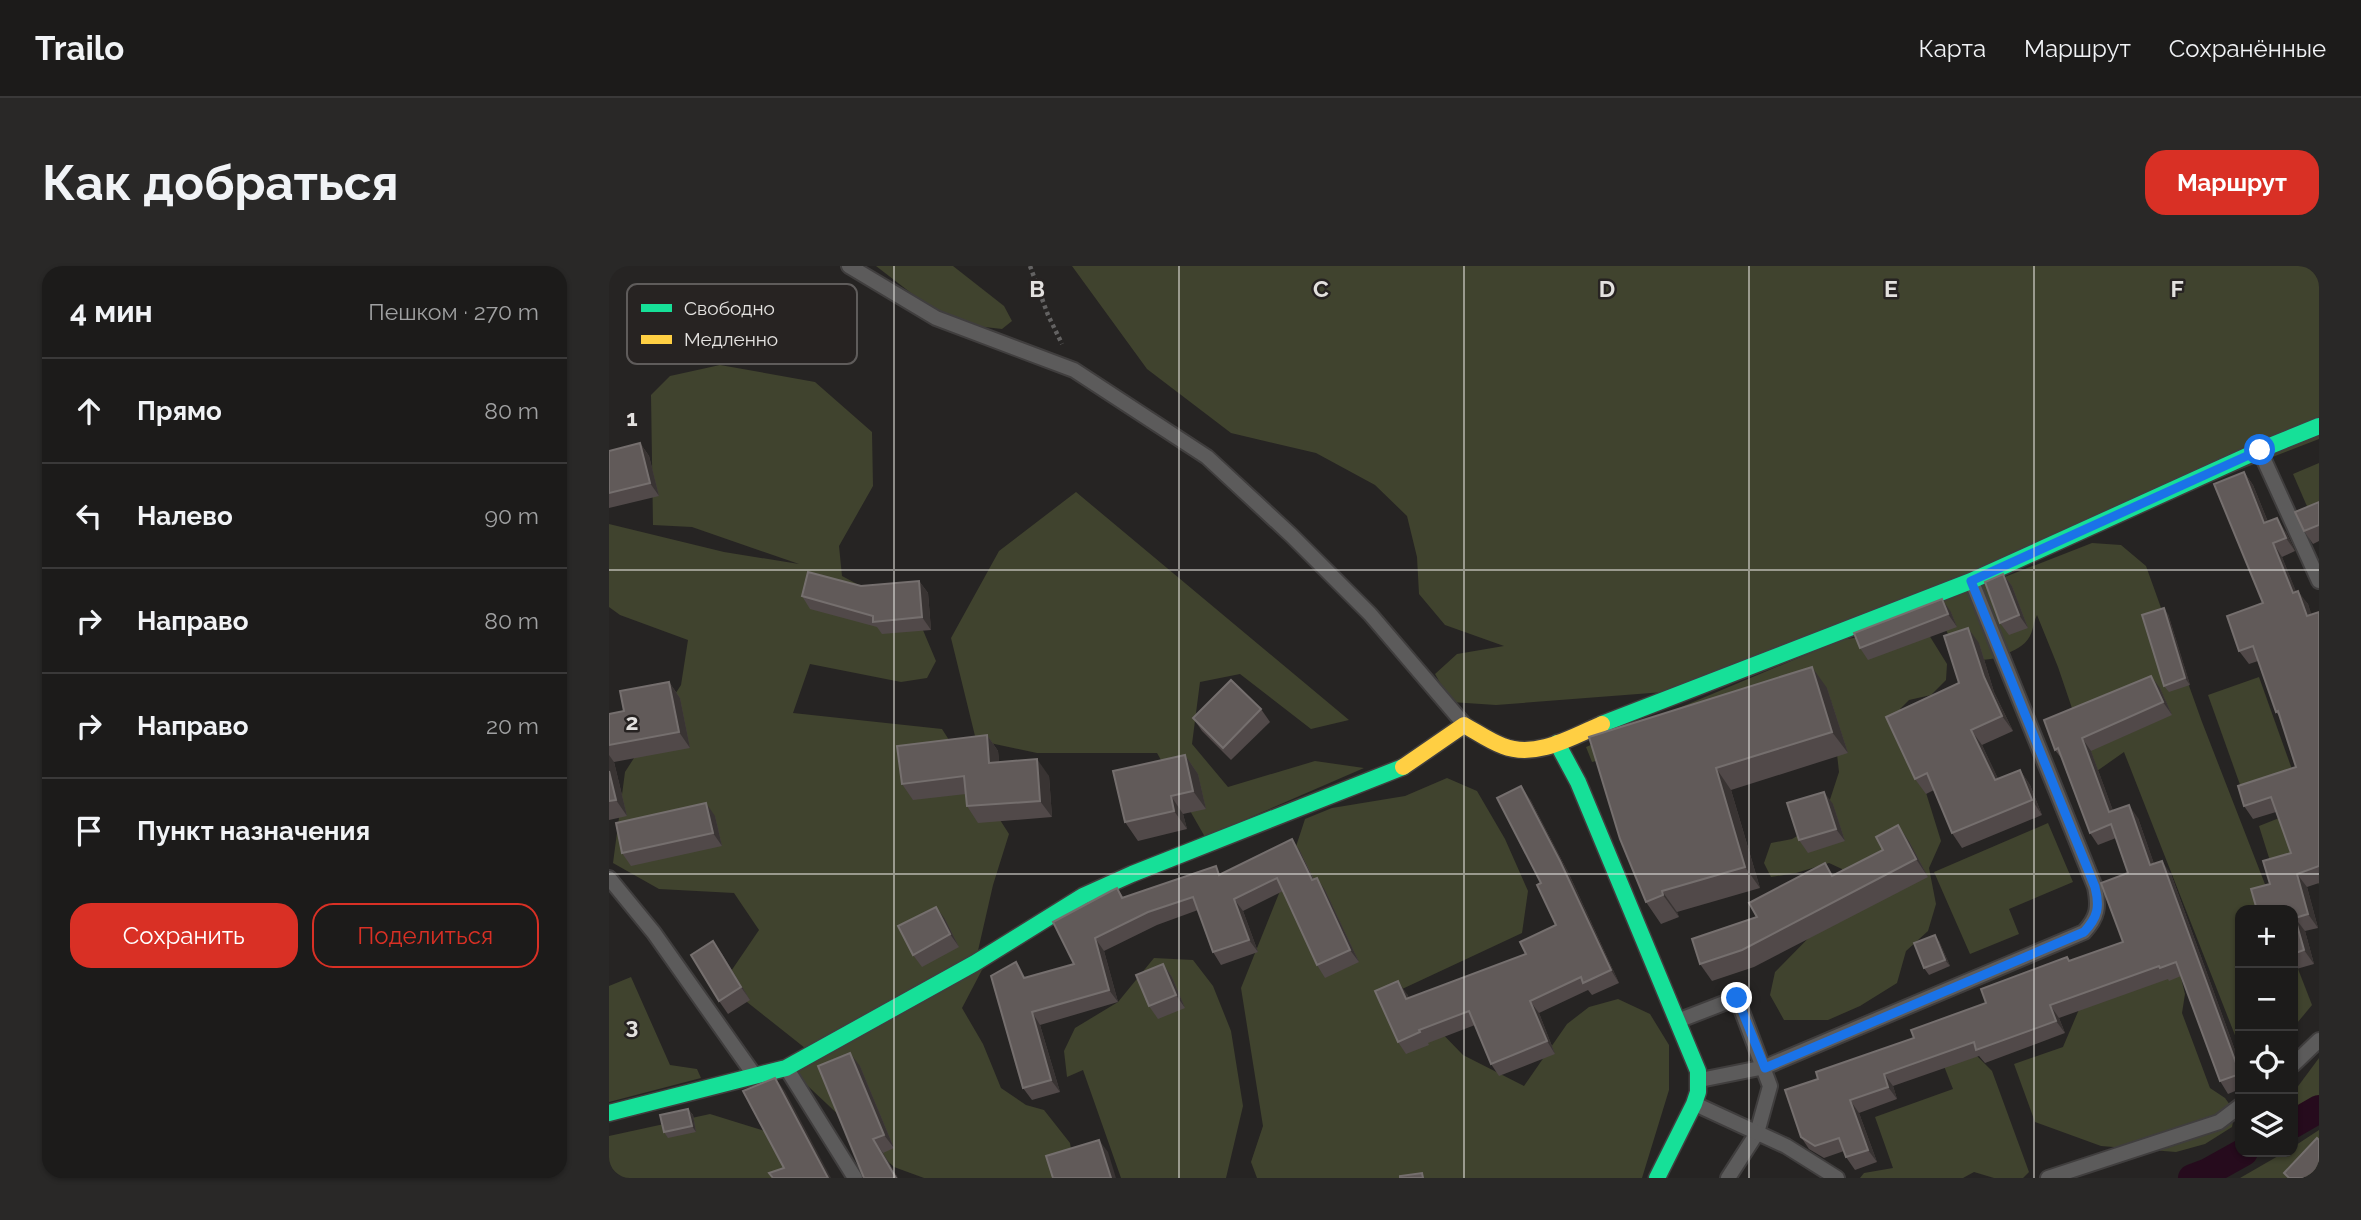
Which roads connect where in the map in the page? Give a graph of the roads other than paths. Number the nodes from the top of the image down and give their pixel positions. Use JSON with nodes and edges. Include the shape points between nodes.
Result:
{"nodes":[{"id":1,"x":849,"y":266,"type":"edge"},
{"id":2,"x":2319,"y":426,"type":"edge"},
{"id":3,"x":2260,"y":450,"type":"junction"},
{"id":4,"x":1971,"y":581,"type":"junction"},
{"id":5,"x":2319,"y":581,"type":"edge"},
{"id":6,"x":1464,"y":725,"type":"junction"},
{"id":7,"x":1557,"y":743,"type":"junction"},
{"id":8,"x":609,"y":878,"type":"edge"},
{"id":9,"x":1678,"y":1021,"type":"junction"},
{"id":10,"x":2319,"y":1040,"type":"edge"},
{"id":11,"x":2298,"y":1060,"type":"edge"},
{"id":12,"x":786,"y":1068,"type":"junction"},
{"id":13,"x":1765,"y":1068,"type":"junction"},
{"id":14,"x":756,"y":1077,"type":"junction"},
{"id":15,"x":1699,"y":1080,"type":"junction"},
{"id":16,"x":1694,"y":1103,"type":"junction"},
{"id":17,"x":2235,"y":1111,"type":"edge"},
{"id":18,"x":609,"y":1113,"type":"edge"},
{"id":19,"x":1757,"y":1133,"type":"junction"},
{"id":20,"x":855,"y":1178,"type":"edge"},
{"id":21,"x":1657,"y":1178,"type":"edge"},
{"id":22,"x":1728,"y":1178,"type":"edge"},
{"id":23,"x":1837,"y":1178,"type":"edge"},
{"id":24,"x":2048,"y":1178,"type":"edge"}],
"edges":[{"from":1,"to":6,"type":"lane","via":[[936,318],[1075,370],[1207,457],[1370,614]]},
{"from":2,"to":3,"type":"street"},
{"from":3,"to":4,"type":"street"},
{"from":3,"to":5,"type":"lane"},
{"from":4,"to":7,"type":"street"},
{"from":4,"to":13,"type":"lane","via":[[2095,887],[2099,904],[2095,920],[2084,932]]},
{"from":6,"to":7,"type":"street","via":[[1521,750]]},
{"from":6,"to":12,"type":"street","via":[[1398,771],[1083,896],[975,963]]},
{"from":7,"to":9,"type":"street","via":[[1578,782]]},
{"from":8,"to":14,"type":"lane","via":[[654,933]]},
{"from":9,"to":13,"type":"lane","via":[[1737,998]]},
{"from":9,"to":15,"type":"street"},
{"from":10,"to":11,"type":"lane"},
{"from":12,"to":14,"type":"street"},
{"from":12,"to":20,"type":"lane"},
{"from":13,"to":15,"type":"lane"},
{"from":13,"to":19,"type":"lane","via":[[1770,1086]]},
{"from":14,"to":18,"type":"street"},
{"from":15,"to":16,"type":"street"},
{"from":16,"to":19,"type":"lane"},
{"from":16,"to":21,"type":"street"},
{"from":17,"to":24,"type":"lane","via":[[2219,1122]]},
{"from":19,"to":22,"type":"lane"},
{"from":19,"to":23,"type":"lane"}]}
